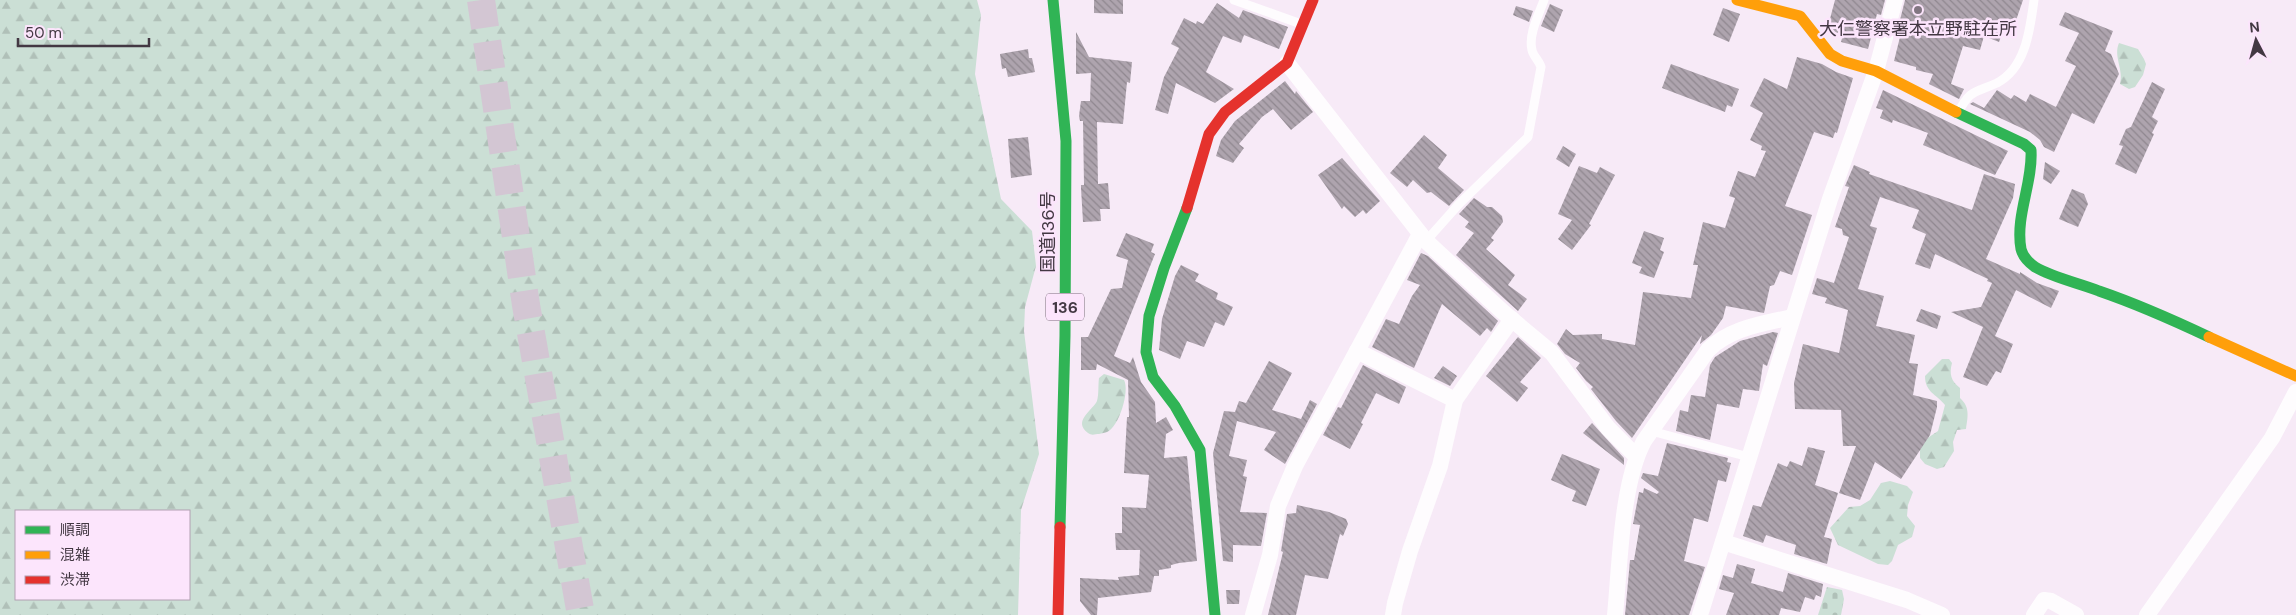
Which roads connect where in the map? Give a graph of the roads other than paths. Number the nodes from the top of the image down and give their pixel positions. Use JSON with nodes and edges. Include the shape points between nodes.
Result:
{"nodes":[{"id":1,"x":1053,"y":0,"type":"edge"},
{"id":2,"x":1234,"y":0,"type":"edge"},
{"id":3,"x":1314,"y":0,"type":"edge"},
{"id":4,"x":1544,"y":0,"type":"edge"},
{"id":5,"x":1737,"y":0,"type":"edge"},
{"id":6,"x":1895,"y":0,"type":"edge"},
{"id":7,"x":2034,"y":0,"type":"edge"},
{"id":8,"x":1304,"y":25,"type":"junction"},
{"id":9,"x":1287,"y":63,"type":"junction"},
{"id":10,"x":1876,"y":71,"type":"junction"},
{"id":11,"x":1958,"y":113,"type":"junction"},
{"id":12,"x":1423,"y":238,"type":"junction"},
{"id":13,"x":1792,"y":316,"type":"junction"},
{"id":14,"x":1512,"y":319,"type":"junction"},
{"id":15,"x":1357,"y":351,"type":"junction"},
{"id":16,"x":2296,"y":376,"type":"edge"},
{"id":17,"x":2296,"y":392,"type":"edge"},
{"id":18,"x":1455,"y":400,"type":"junction"},
{"id":19,"x":1651,"y":431,"type":"junction"},
{"id":20,"x":1636,"y":456,"type":"junction"},
{"id":21,"x":1749,"y":457,"type":"junction"},
{"id":22,"x":1723,"y":542,"type":"junction"},
{"id":23,"x":1058,"y":615,"type":"edge"},
{"id":24,"x":1215,"y":615,"type":"edge"},
{"id":25,"x":1253,"y":615,"type":"edge"},
{"id":26,"x":1393,"y":615,"type":"edge"},
{"id":27,"x":1615,"y":615,"type":"edge"},
{"id":28,"x":1700,"y":615,"type":"edge"},
{"id":29,"x":1942,"y":615,"type":"edge"},
{"id":30,"x":2034,"y":615,"type":"edge"},
{"id":31,"x":2076,"y":615,"type":"edge"},
{"id":32,"x":2147,"y":615,"type":"edge"}],
"edges":[{"from":1,"to":23,"type":"main road","name":"国道136号","number":"136","via":[[1066,141]]},
{"from":2,"to":8,"type":"lane"},
{"from":3,"to":8,"type":"main road"},
{"from":4,"to":12,"type":"lane","via":[[1530,45],[1541,67],[1528,137]]},
{"from":5,"to":10,"type":"main road","via":[[1800,16],[1830,54]]},
{"from":6,"to":10,"type":"street"},
{"from":7,"to":11,"type":"lane","via":[[2030,31],[2014,68],[1998,82],[1966,97]]},
{"from":8,"to":9,"type":"main road"},
{"from":9,"to":12,"type":"street"},
{"from":9,"to":24,"type":"main road","via":[[1225,112],[1209,134],[1190,202],[1153,300],[1146,336],[1148,365],[1153,377],[1175,406],[1200,450]]},
{"from":10,"to":11,"type":"main road"},
{"from":10,"to":13,"type":"street"},
{"from":11,"to":16,"type":"main road","via":[[2031,150],[2032,168],[2020,234],[2022,253],[2027,261],[2041,270],[2102,291]]},
{"from":12,"to":14,"type":"street"},
{"from":12,"to":15,"type":"street"},
{"from":13,"to":19,"type":"street","via":[[1718,340]]},
{"from":13,"to":21,"type":"street"},
{"from":14,"to":18,"type":"street"},
{"from":14,"to":20,"type":"street","via":[[1552,354],[1608,428]]},
{"from":15,"to":18,"type":"street"},
{"from":15,"to":25,"type":"street","via":[[1295,466],[1278,506],[1270,555]]},
{"from":17,"to":32,"type":"street","via":[[2272,438]]},
{"from":18,"to":26,"type":"street","via":[[1440,466],[1410,551]]},
{"from":19,"to":20,"type":"street"},
{"from":19,"to":21,"type":"lane"},
{"from":20,"to":27,"type":"street","via":[[1627,497]]},
{"from":21,"to":22,"type":"street"},
{"from":22,"to":28,"type":"street"},
{"from":22,"to":29,"type":"street","via":[[1907,600]]},
{"from":30,"to":31,"type":"street","via":[[2044,600]]}]}
